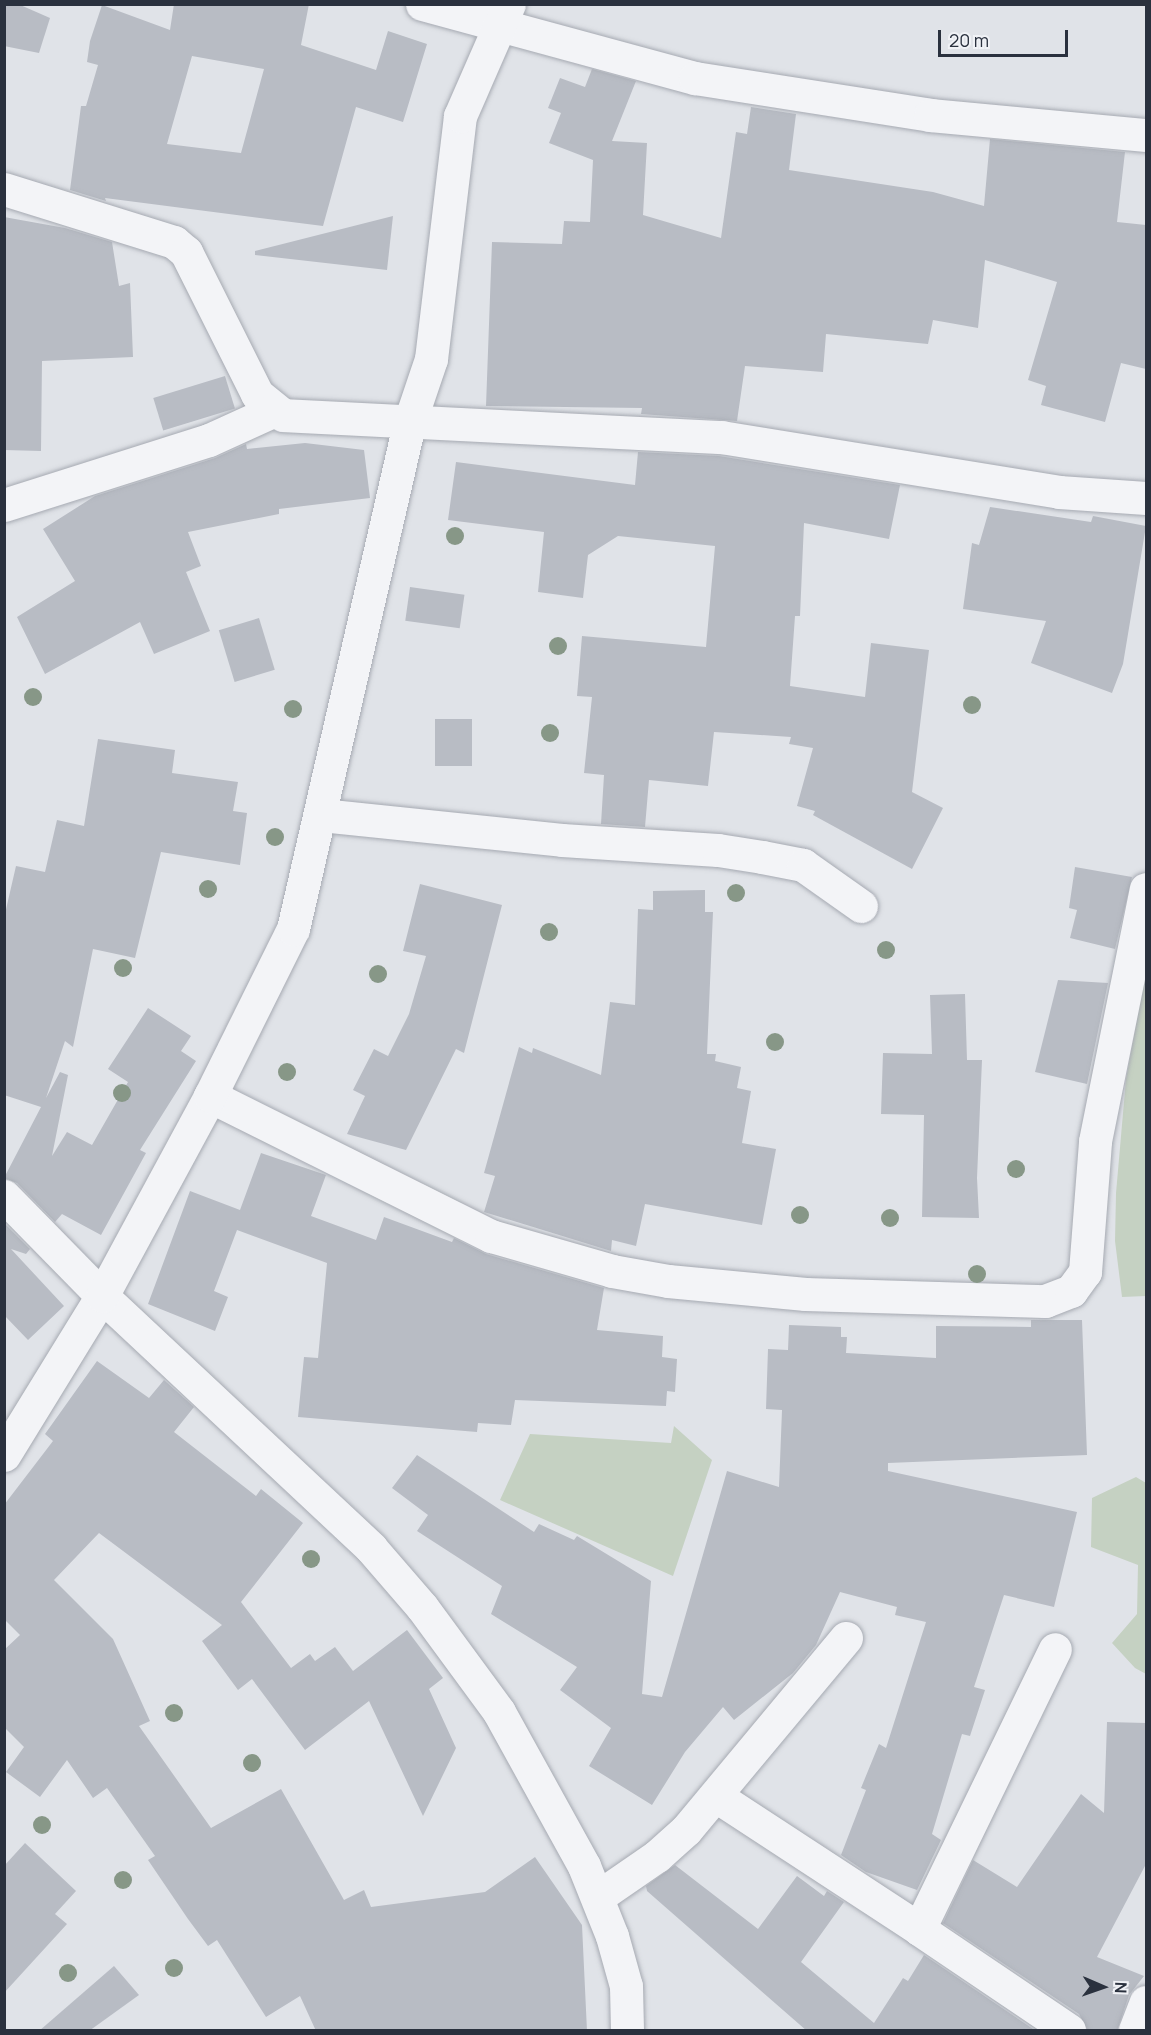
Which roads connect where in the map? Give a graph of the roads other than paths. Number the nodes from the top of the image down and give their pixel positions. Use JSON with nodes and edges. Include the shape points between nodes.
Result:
{"nodes":[{"id":1,"x":422,"y":4,"type":"edge"},
{"id":2,"x":504,"y":16,"type":"edge"},
{"id":3,"x":1146,"y":135,"type":"edge"},
{"id":4,"x":4,"y":189,"type":"edge"},
{"id":5,"x":273,"y":411,"type":"junction"},
{"id":6,"x":409,"y":424,"type":"junction"},
{"id":7,"x":1146,"y":498,"type":"edge"},
{"id":8,"x":4,"y":505,"type":"edge"},
{"id":9,"x":321,"y":815,"type":"junction"},
{"id":10,"x":1146,"y":889,"type":"edge"},
{"id":11,"x":861,"y":906,"type":"dead end"},
{"id":12,"x":210,"y":1096,"type":"junction"},
{"id":13,"x":4,"y":1196,"type":"edge"},
{"id":14,"x":102,"y":1296,"type":"junction"},
{"id":15,"x":4,"y":1455,"type":"edge"},
{"id":16,"x":846,"y":1638,"type":"dead end"},
{"id":17,"x":1055,"y":1649,"type":"dead end"},
{"id":18,"x":716,"y":1796,"type":"junction"},
{"id":19,"x":599,"y":1896,"type":"junction"},
{"id":20,"x":919,"y":1929,"type":"junction"},
{"id":21,"x":1146,"y":2002,"type":"edge"},
{"id":22,"x":627,"y":2031,"type":"edge"},
{"id":23,"x":1069,"y":2031,"type":"edge"},
{"id":24,"x":1135,"y":2031,"type":"edge"}],
"edges":[{"from":1,"to":2,"type":"street"},
{"from":2,"to":3,"type":"street","via":[[695,78],[930,115]]},
{"from":2,"to":6,"type":"street","via":[[460,116],[431,358]]},
{"from":4,"to":5,"type":"street","via":[[155,235],[186,252],[257,394]]},
{"from":5,"to":6,"type":"street","via":[[291,417]]},
{"from":5,"to":8,"type":"street","via":[[209,440]]},
{"from":6,"to":7,"type":"street","via":[[721,437],[1059,492]]},
{"from":6,"to":9,"type":"street"},
{"from":9,"to":11,"type":"street","via":[[762,857],[802,866]]},
{"from":9,"to":12,"type":"street","via":[[293,928]]},
{"from":10,"to":12,"type":"street","via":[[1095,1141],[1085,1272],[1071,1291],[1045,1301],[805,1294],[668,1281],[612,1271],[480,1231]]},
{"from":12,"to":14,"type":"street"},
{"from":13,"to":14,"type":"street"},
{"from":14,"to":15,"type":"street"},
{"from":14,"to":19,"type":"street","via":[[370,1548],[422,1607],[499,1712]]},
{"from":16,"to":18,"type":"street"},
{"from":17,"to":20,"type":"street"},
{"from":18,"to":19,"type":"street","via":[[657,1856]]},
{"from":18,"to":20,"type":"street"},
{"from":19,"to":22,"type":"street","via":[[626,1986]]},
{"from":20,"to":23,"type":"street"},
{"from":21,"to":24,"type":"street"}]}
